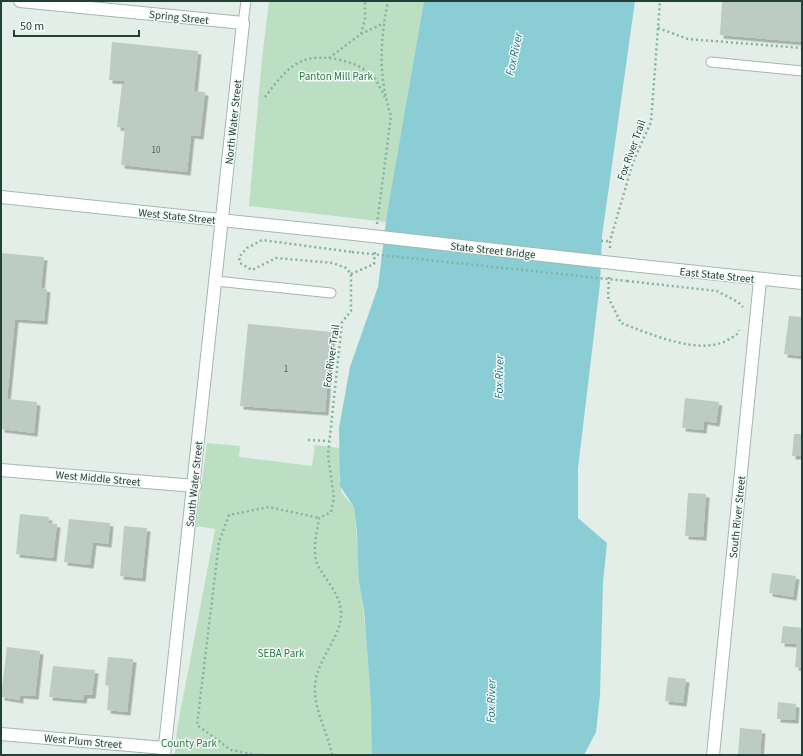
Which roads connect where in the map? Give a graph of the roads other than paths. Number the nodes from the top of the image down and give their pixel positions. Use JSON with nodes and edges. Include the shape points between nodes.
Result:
{"nodes":[{"id":1,"x":20,"y":1,"type":"edge"},
{"id":2,"x":246,"y":1,"type":"edge"},
{"id":3,"x":243,"y":23,"type":"junction"},
{"id":4,"x":711,"y":62,"type":"dead end"},
{"id":5,"x":802,"y":71,"type":"edge"},
{"id":6,"x":1,"y":197,"type":"edge"},
{"id":7,"x":222,"y":221,"type":"junction"},
{"id":8,"x":354,"y":234,"type":"joint"},
{"id":9,"x":631,"y":265,"type":"joint"},
{"id":10,"x":760,"y":280,"type":"junction"},
{"id":11,"x":216,"y":281,"type":"junction"},
{"id":12,"x":802,"y":283,"type":"edge"},
{"id":13,"x":331,"y":293,"type":"dead end"},
{"id":14,"x":1,"y":470,"type":"edge"},
{"id":15,"x":195,"y":486,"type":"junction"},
{"id":16,"x":1,"y":734,"type":"edge"},
{"id":17,"x":164,"y":751,"type":"edge"},
{"id":18,"x":713,"y":755,"type":"edge"}],
"edges":[{"from":1,"to":3,"type":"street","name":"Spring Street"},
{"from":2,"to":3,"type":"lane"},
{"from":3,"to":7,"type":"street","name":"North Water Street"},
{"from":4,"to":5,"type":"lane"},
{"from":6,"to":7,"type":"street","name":"West State Street"},
{"from":7,"to":8,"type":"street","name":"West State Street"},
{"from":7,"to":11,"type":"street","name":"South Water Street"},
{"from":8,"to":9,"type":"street","name":"State Street Bridge","bridge":true},
{"from":9,"to":10,"type":"street","name":"East State Street"},
{"from":10,"to":12,"type":"street","name":"East State Street"},
{"from":10,"to":18,"type":"street","name":"South River Street"},
{"from":11,"to":13,"type":"lane"},
{"from":11,"to":15,"type":"street","name":"South Water Street"},
{"from":14,"to":15,"type":"street","name":"West Middle Street"},
{"from":15,"to":17,"type":"street","name":"South Water Street"},
{"from":16,"to":17,"type":"street","name":"West Plum Street"}]}
